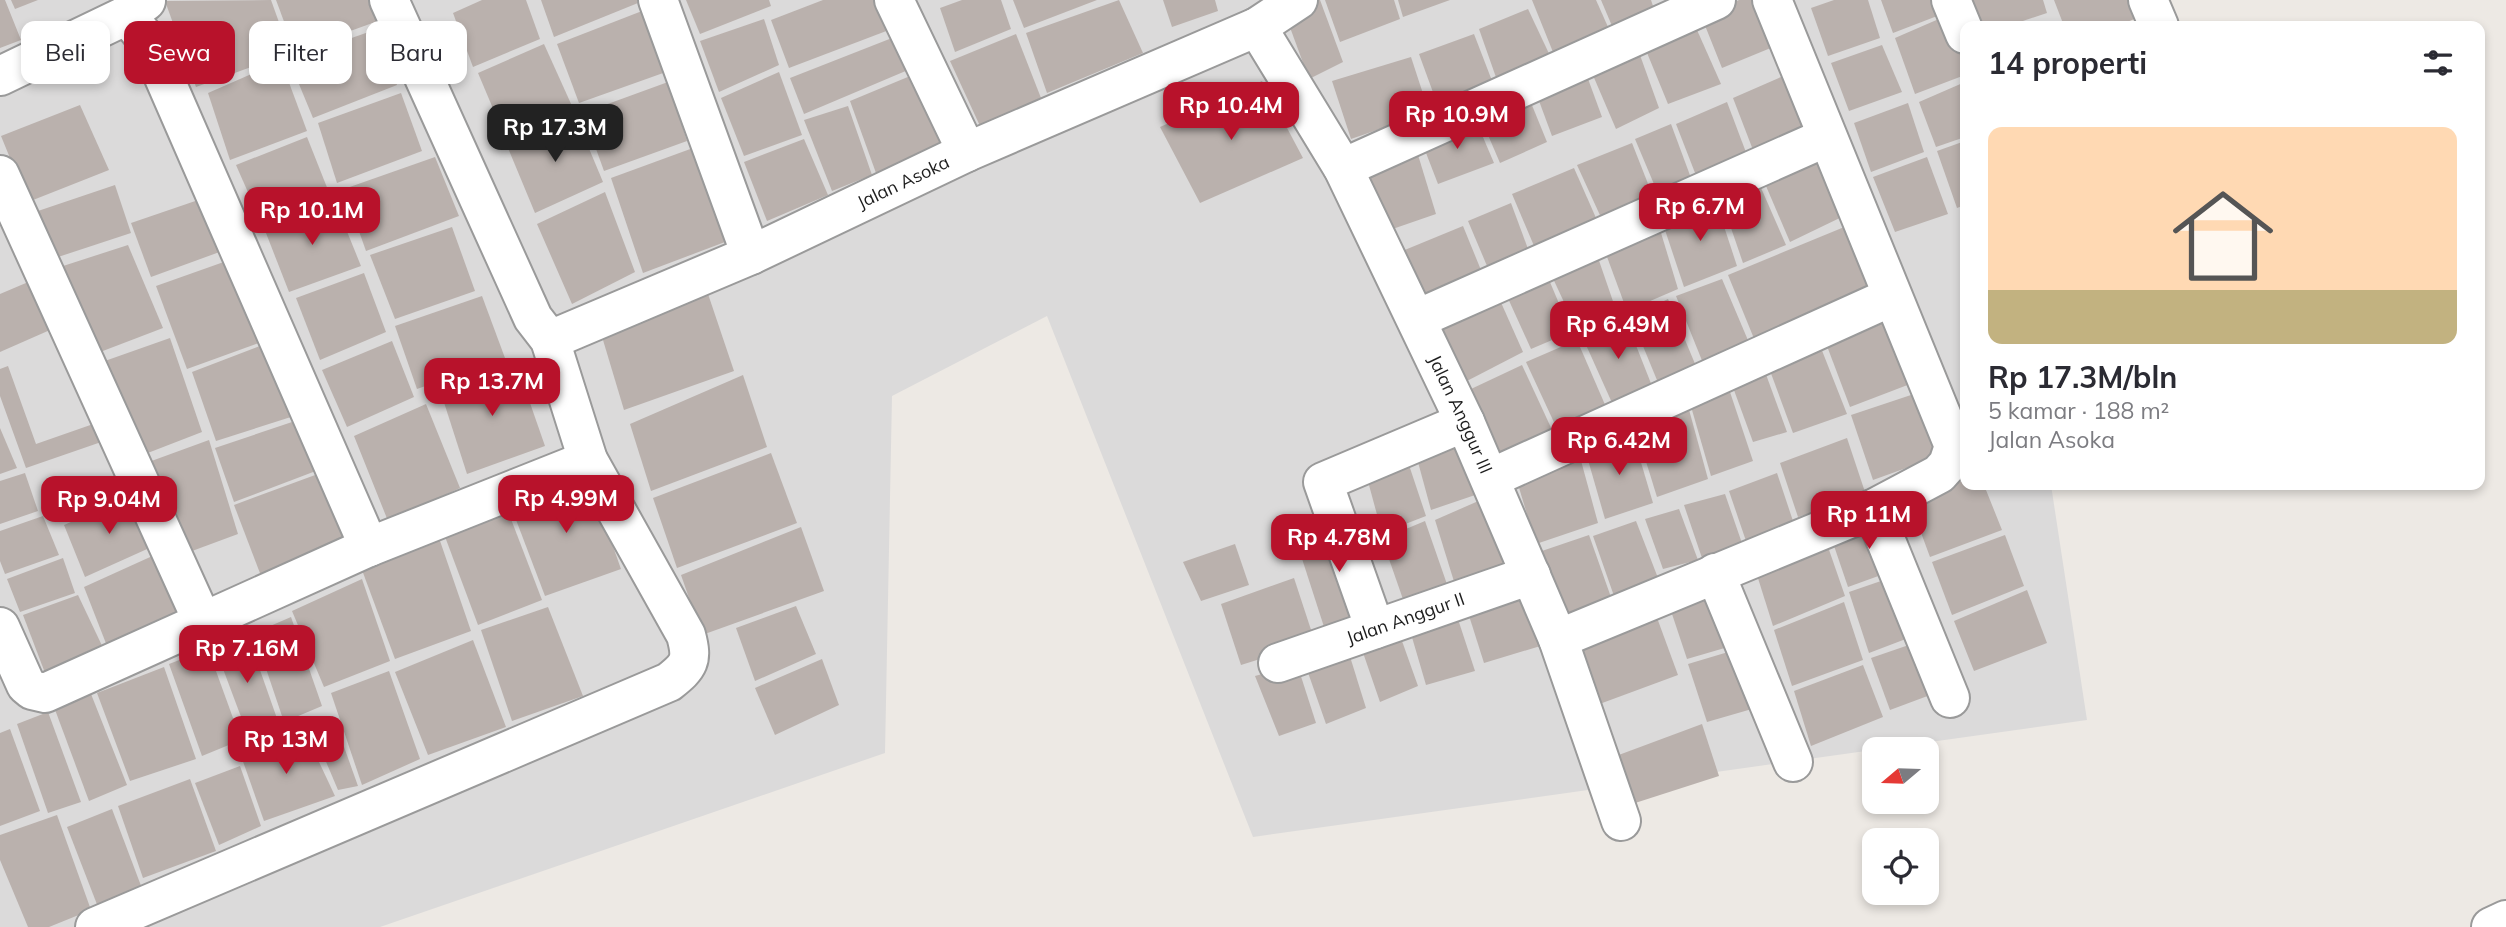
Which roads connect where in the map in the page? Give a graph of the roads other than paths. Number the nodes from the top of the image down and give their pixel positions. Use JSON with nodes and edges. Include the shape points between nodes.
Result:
{"nodes":[{"id":1,"x":389,"y":0,"type":"edge"},
{"id":2,"x":658,"y":0,"type":"edge"},
{"id":3,"x":894,"y":0,"type":"edge"},
{"id":4,"x":1297,"y":0,"type":"edge"},
{"id":5,"x":1716,"y":0,"type":"edge"},
{"id":6,"x":1772,"y":0,"type":"edge"},
{"id":7,"x":1951,"y":0,"type":"edge"},
{"id":8,"x":2148,"y":0,"type":"edge"},
{"id":9,"x":137,"y":8,"type":"edge"},
{"id":10,"x":2157,"y":21,"type":"edge"},
{"id":11,"x":1960,"y":22,"type":"edge"},
{"id":12,"x":1257,"y":27,"type":"junction"},
{"id":13,"x":0,"y":76,"type":"edge"},
{"id":14,"x":1827,"y":137,"type":"junction"},
{"id":15,"x":967,"y":152,"type":"junction"},
{"id":16,"x":1343,"y":168,"type":"junction"},
{"id":17,"x":0,"y":175,"type":"edge"},
{"id":18,"x":751,"y":255,"type":"junction"},
{"id":19,"x":1891,"y":297,"type":"junction"},
{"id":20,"x":1418,"y":319,"type":"junction"},
{"id":21,"x":550,"y":340,"type":"junction"},
{"id":22,"x":1465,"y":422,"type":"junction"},
{"id":23,"x":588,"y":460,"type":"junction"},
{"id":24,"x":1491,"y":478,"type":"junction"},
{"id":25,"x":1873,"y":509,"type":"junction"},
{"id":26,"x":369,"y":547,"type":"junction"},
{"id":27,"x":1715,"y":573,"type":"junction"},
{"id":28,"x":1531,"y":575,"type":"junction"},
{"id":29,"x":202,"y":620,"type":"junction"},
{"id":30,"x":0,"y":627,"type":"edge"},
{"id":31,"x":1375,"y":629,"type":"junction"},
{"id":32,"x":1558,"y":639,"type":"junction"},
{"id":33,"x":1279,"y":663,"type":"dead end"},
{"id":34,"x":1950,"y":698,"type":"dead end"},
{"id":35,"x":1793,"y":762,"type":"dead end"},
{"id":36,"x":1621,"y":821,"type":"dead end"},
{"id":37,"x":2506,"y":920,"type":"edge"},
{"id":38,"x":95,"y":927,"type":"edge"},
{"id":39,"x":2491,"y":927,"type":"edge"}],
"edges":[{"from":1,"to":21,"type":"street","via":[[533,318]]},
{"from":2,"to":18,"type":"street"},
{"from":3,"to":15,"type":"street"},
{"from":4,"to":12,"type":"street","name":"Jalan Asoka"},
{"from":5,"to":16,"type":"street"},
{"from":6,"to":14,"type":"street"},
{"from":7,"to":11,"type":"street"},
{"from":8,"to":10,"type":"street"},
{"from":9,"to":13,"type":"street"},
{"from":9,"to":26,"type":"street"},
{"from":12,"to":15,"type":"street","name":"Jalan Asoka"},
{"from":12,"to":16,"type":"street","name":"Jalan Anggur III"},
{"from":14,"to":19,"type":"street"},
{"from":14,"to":20,"type":"street"},
{"from":15,"to":18,"type":"street","name":"Jalan Asoka"},
{"from":16,"to":20,"type":"street","name":"Jalan Anggur III"},
{"from":17,"to":29,"type":"street"},
{"from":18,"to":21,"type":"street","name":"Jalan Asoka"},
{"from":19,"to":24,"type":"street"},
{"from":19,"to":25,"type":"street","via":[[1954,446],[1939,474]]},
{"from":20,"to":22,"type":"street","name":"Jalan Anggur III"},
{"from":21,"to":23,"type":"street"},
{"from":22,"to":24,"type":"street","name":"Jalan Anggur III"},
{"from":22,"to":31,"type":"street","via":[[1323,482]]},
{"from":23,"to":26,"type":"street"},
{"from":23,"to":38,"type":"street","via":[[686,635],[691,653],[685,669],[669,682]]},
{"from":24,"to":28,"type":"street","name":"Jalan Anggur III"},
{"from":25,"to":27,"type":"street"},
{"from":25,"to":34,"type":"street"},
{"from":26,"to":29,"type":"street"},
{"from":27,"to":32,"type":"street"},
{"from":27,"to":35,"type":"street"},
{"from":28,"to":31,"type":"street","name":"Jalan Anggur II"},
{"from":28,"to":32,"type":"street","name":"Jalan Anggur III"},
{"from":29,"to":30,"type":"street","via":[[45,693],[26,685]]},
{"from":31,"to":33,"type":"street","name":"Jalan Anggur II"},
{"from":32,"to":36,"type":"street","name":"Jalan Anggur III"},
{"from":37,"to":39,"type":"street"}]}
